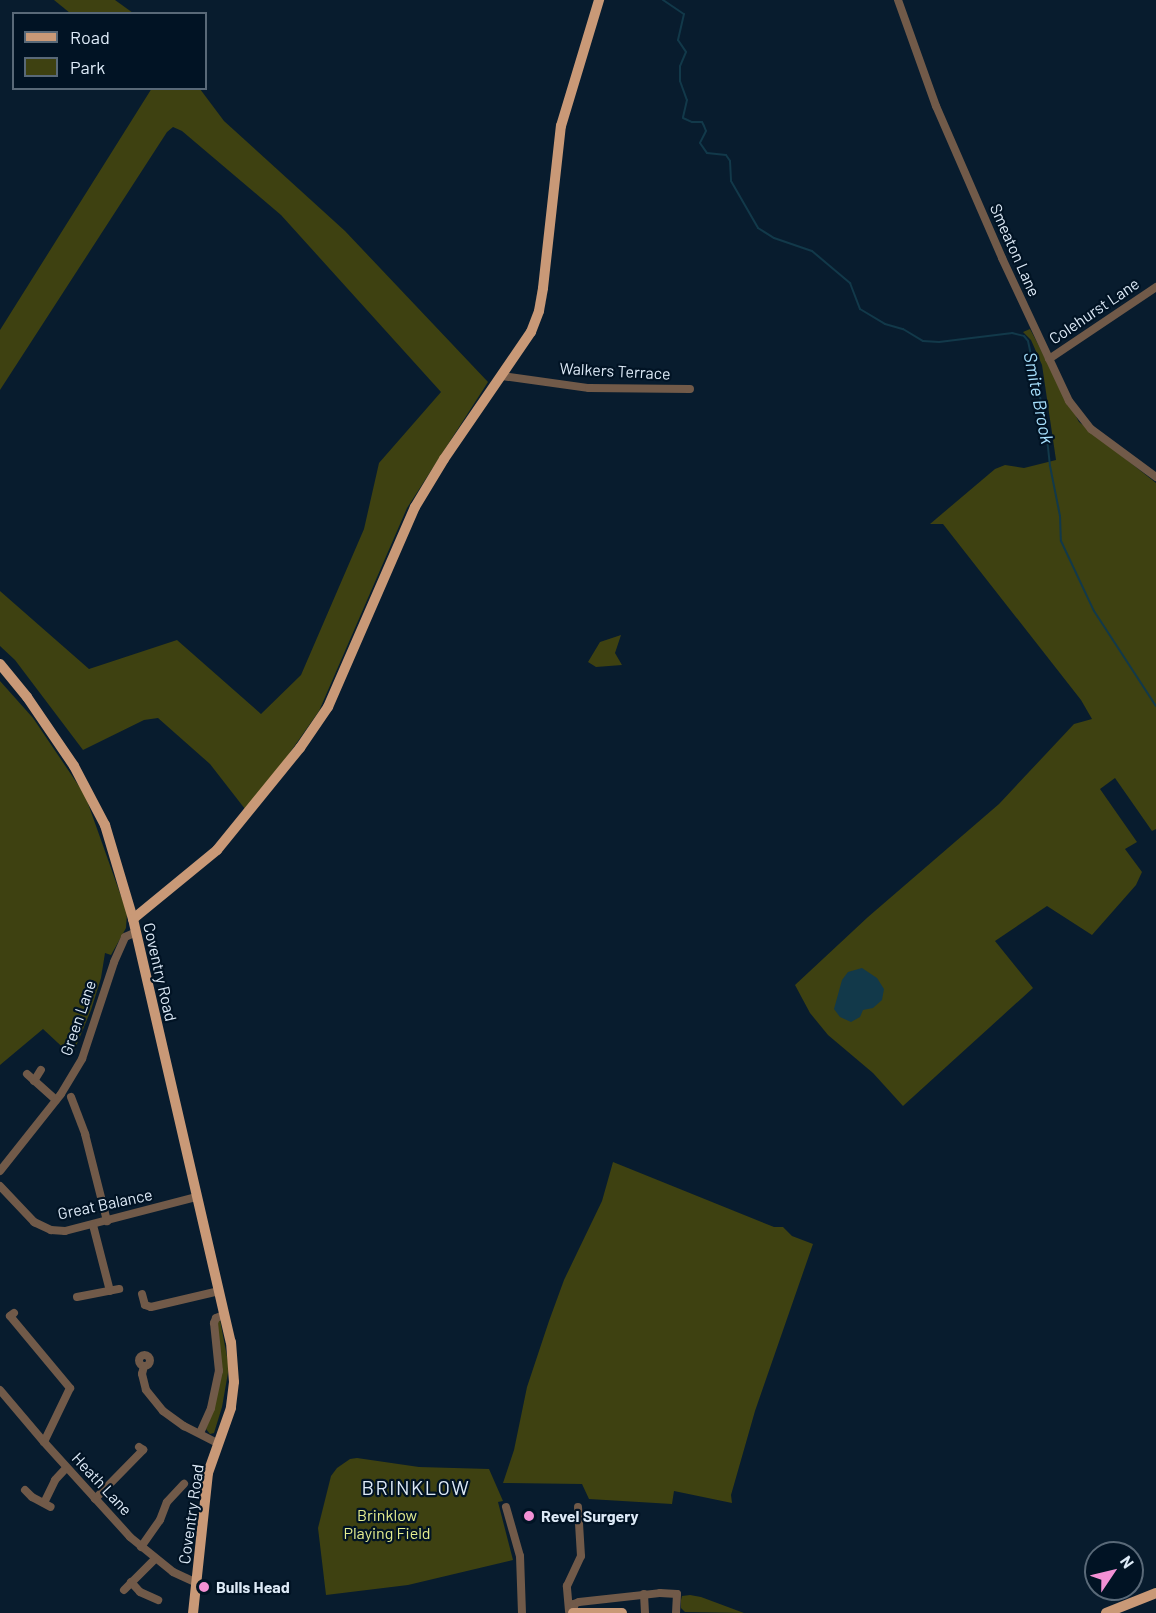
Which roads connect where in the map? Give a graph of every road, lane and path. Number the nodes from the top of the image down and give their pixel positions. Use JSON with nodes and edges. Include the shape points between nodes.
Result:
{"nodes":[{"id":1,"x":599,"y":0,"type":"edge"},
{"id":2,"x":898,"y":0,"type":"edge"},
{"id":3,"x":1156,"y":287,"type":"edge"},
{"id":4,"x":1049,"y":359,"type":"junction"},
{"id":5,"x":502,"y":376,"type":"junction"},
{"id":6,"x":690,"y":389,"type":"dead end"},
{"id":7,"x":1156,"y":477,"type":"edge"},
{"id":8,"x":0,"y":664,"type":"edge"},
{"id":9,"x":133,"y":919,"type":"junction"},
{"id":10,"x":136,"y":932,"type":"junction"},
{"id":11,"x":41,"y":1070,"type":"dead end"},
{"id":12,"x":71,"y":1097,"type":"dead end"},
{"id":13,"x":56,"y":1100,"type":"junction"},
{"id":14,"x":0,"y":1170,"type":"edge"},
{"id":15,"x":0,"y":1186,"type":"edge"},
{"id":16,"x":196,"y":1197,"type":"junction"},
{"id":17,"x":107,"y":1221,"type":"junction"},
{"id":18,"x":93,"y":1225,"type":"junction"},
{"id":19,"x":219,"y":1291,"type":"junction"},
{"id":20,"x":142,"y":1294,"type":"dead end"},
{"id":21,"x":77,"y":1297,"type":"dead end"},
{"id":22,"x":14,"y":1313,"type":"dead end"},
{"id":23,"x":224,"y":1315,"type":"junction"},
{"id":24,"x":144,"y":1366,"type":"dead end"},
{"id":25,"x":0,"y":1390,"type":"edge"},
{"id":26,"x":200,"y":1433,"type":"junction"},
{"id":27,"x":44,"y":1442,"type":"junction"},
{"id":28,"x":219,"y":1444,"type":"junction"},
{"id":29,"x":140,"y":1447,"type":"dead end"},
{"id":30,"x":66,"y":1468,"type":"junction"},
{"id":31,"x":184,"y":1484,"type":"dead end"},
{"id":32,"x":25,"y":1490,"type":"dead end"},
{"id":33,"x":95,"y":1499,"type":"junction"},
{"id":34,"x":506,"y":1506,"type":"dead end"},
{"id":35,"x":578,"y":1507,"type":"dead end"},
{"id":36,"x":141,"y":1547,"type":"junction"},
{"id":37,"x":155,"y":1558,"type":"junction"},
{"id":38,"x":131,"y":1582,"type":"junction"},
{"id":39,"x":197,"y":1583,"type":"junction"},
{"id":40,"x":124,"y":1590,"type":"dead end"},
{"id":41,"x":1156,"y":1593,"type":"edge"},
{"id":42,"x":644,"y":1594,"type":"junction"},
{"id":43,"x":618,"y":1597,"type":"junction"},
{"id":44,"x":158,"y":1600,"type":"dead end"},
{"id":45,"x":193,"y":1613,"type":"edge"},
{"id":46,"x":522,"y":1613,"type":"edge"},
{"id":47,"x":572,"y":1613,"type":"edge"},
{"id":48,"x":620,"y":1613,"type":"edge"},
{"id":49,"x":645,"y":1613,"type":"edge"},
{"id":50,"x":676,"y":1613,"type":"edge"},
{"id":51,"x":1106,"y":1613,"type":"edge"}],
"edges":[{"from":1,"to":5,"type":"main road","via":[[561,126],[539,311],[531,332]]},
{"from":2,"to":4,"type":"street","name":"Smeaton Lane","via":[[936,106]]},
{"from":3,"to":4,"type":"street","name":"Colehurst Lane"},
{"from":4,"to":7,"type":"street","name":"Smeaton Lane","via":[[1078,416]]},
{"from":5,"to":6,"type":"street","name":"Walkers Terrace","via":[[589,388]]},
{"from":5,"to":9,"type":"main road","via":[[415,507],[332,698],[306,740],[217,850]]},
{"from":8,"to":9,"type":"main road","name":"Coventry Road","via":[[44,721],[97,804]]},
{"from":9,"to":10,"type":"main road","name":"Coventry Road"},
{"from":10,"to":13,"type":"street","name":"Green Lane","via":[[125,937],[82,1059]]},
{"from":10,"to":16,"type":"main road","name":"Coventry Road"},
{"from":11,"to":13,"type":"street","via":[[30,1078]]},
{"from":12,"to":17,"type":"street","via":[[92,1156]]},
{"from":13,"to":14,"type":"street","name":"Green Lane"},
{"from":15,"to":18,"type":"street","name":"Great Balance","via":[[43,1227],[65,1231]]},
{"from":16,"to":17,"type":"street","name":"Great Balance"},
{"from":16,"to":19,"type":"main road","name":"Coventry Road"},
{"from":17,"to":18,"type":"street","name":"Great Balance"},
{"from":18,"to":21,"type":"street","via":[[114,1290]]},
{"from":19,"to":20,"type":"street","via":[[151,1307],[145,1305]]},
{"from":19,"to":23,"type":"main road","name":"Coventry Road"},
{"from":22,"to":27,"type":"street","via":[[10,1316],[70,1388]]},
{"from":23,"to":26,"type":"street","via":[[214,1323],[219,1371],[211,1408]]},
{"from":23,"to":28,"type":"main road","name":"Coventry Road","via":[[235,1368],[231,1408]]},
{"from":24,"to":26,"type":"street","via":[[142,1381],[149,1395],[171,1418]]},
{"from":25,"to":27,"type":"street","name":"Heath Lane"},
{"from":26,"to":28,"type":"street"},
{"from":27,"to":30,"type":"street","name":"Heath Lane"},
{"from":28,"to":39,"type":"main road","name":"Coventry Road","via":[[206,1488]]},
{"from":29,"to":33,"type":"street","via":[[143,1450]]},
{"from":30,"to":32,"type":"street","via":[[55,1480],[47,1505]]},
{"from":30,"to":33,"type":"street","name":"Heath Lane"},
{"from":31,"to":36,"type":"street","via":[[167,1502]]},
{"from":33,"to":36,"type":"street","name":"Heath Lane"},
{"from":34,"to":46,"type":"street","via":[[520,1556]]},
{"from":35,"to":47,"type":"street","via":[[581,1556],[567,1586]]},
{"from":36,"to":37,"type":"street","name":"Heath Lane"},
{"from":37,"to":38,"type":"street"},
{"from":37,"to":39,"type":"street","name":"Heath Lane"},
{"from":38,"to":40,"type":"street"},
{"from":38,"to":44,"type":"street","via":[[140,1592]]},
{"from":39,"to":45,"type":"main road","name":"Coventry Road"},
{"from":41,"to":51,"type":"main road"},
{"from":42,"to":43,"type":"street"},
{"from":42,"to":49,"type":"street"},
{"from":42,"to":50,"type":"street","via":[[677,1594]]},
{"from":43,"to":47,"type":"street","via":[[579,1602],[574,1604]]},
{"from":43,"to":48,"type":"street"},
{"from":47,"to":48,"type":"main road"}]}
